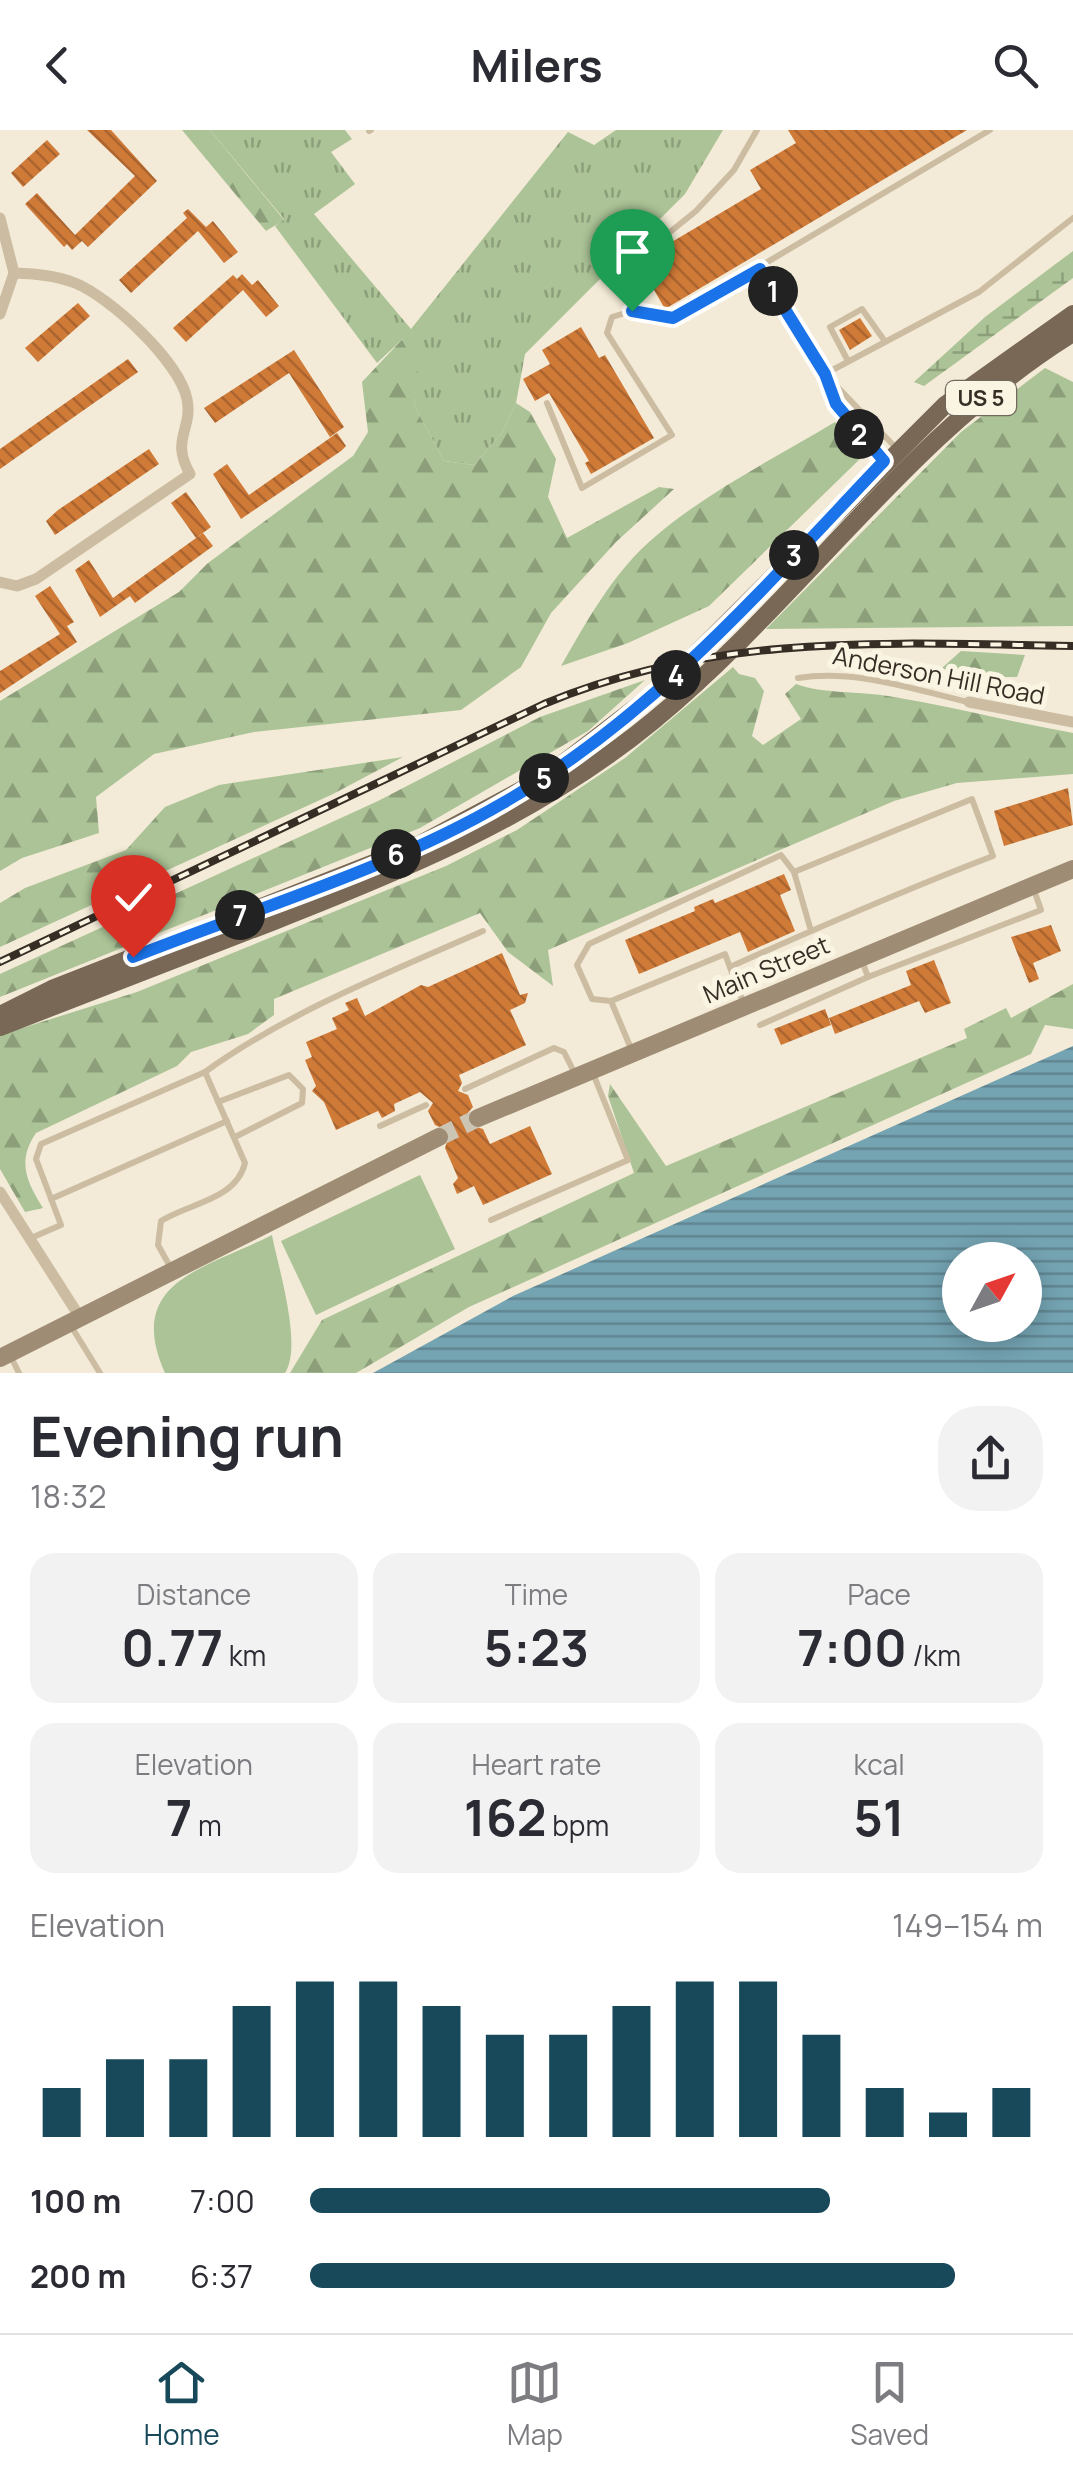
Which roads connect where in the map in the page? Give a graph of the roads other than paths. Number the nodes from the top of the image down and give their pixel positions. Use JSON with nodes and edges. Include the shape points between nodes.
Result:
{"nodes":[{"id":1,"x":758,"y":130,"type":"edge"},
{"id":2,"x":990,"y":130,"type":"edge"},
{"id":3,"x":0,"y":218,"type":"edge"},
{"id":4,"x":1073,"y":218,"type":"edge"},
{"id":5,"x":760,"y":269,"type":"junction"},
{"id":6,"x":14,"y":272,"type":"junction"},
{"id":7,"x":632,"y":311,"type":"junction"},
{"id":8,"x":0,"y":314,"type":"edge"},
{"id":9,"x":1073,"y":314,"type":"edge"},
{"id":10,"x":1073,"y":333,"type":"edge"},
{"id":11,"x":884,"y":340,"type":"junction"},
{"id":12,"x":848,"y":361,"type":"junction"},
{"id":13,"x":825,"y":374,"type":"junction"},
{"id":14,"x":547,"y":403,"type":"dead end"},
{"id":15,"x":890,"y":455,"type":"junction"},
{"id":16,"x":904,"y":469,"type":"junction"},
{"id":17,"x":0,"y":582,"type":"edge"},
{"id":18,"x":798,"y":678,"type":"dead end"},
{"id":19,"x":968,"y":702,"type":"joint"},
{"id":20,"x":1073,"y":722,"type":"edge"},
{"id":21,"x":1073,"y":868,"type":"edge"},
{"id":22,"x":794,"y":872,"type":"junction"},
{"id":23,"x":1032,"y":885,"type":"junction"},
{"id":24,"x":982,"y":906,"type":"junction"},
{"id":25,"x":991,"y":930,"type":"junction"},
{"id":26,"x":811,"y":931,"type":"junction"},
{"id":27,"x":484,"y":932,"type":"dead end"},
{"id":28,"x":860,"y":957,"type":"junction"},
{"id":29,"x":730,"y":966,"type":"junction"},
{"id":30,"x":868,"y":978,"type":"junction"},
{"id":31,"x":766,"y":996,"type":"junction"},
{"id":32,"x":612,"y":1001,"type":"junction"},
{"id":33,"x":745,"y":1005,"type":"junction"},
{"id":34,"x":0,"y":1015,"type":"edge"},
{"id":35,"x":775,"y":1018,"type":"junction"},
{"id":36,"x":760,"y":1025,"type":"dead end"},
{"id":37,"x":0,"y":1027,"type":"edge"},
{"id":38,"x":632,"y":1052,"type":"junction"},
{"id":39,"x":205,"y":1072,"type":"junction"},
{"id":40,"x":583,"y":1072,"type":"junction"},
{"id":41,"x":465,"y":1089,"type":"dead end"},
{"id":42,"x":218,"y":1102,"type":"junction"},
{"id":43,"x":426,"y":1105,"type":"dead end"},
{"id":44,"x":478,"y":1118,"type":"tunnel mouth"},
{"id":45,"x":228,"y":1121,"type":"junction"},
{"id":46,"x":380,"y":1126,"type":"dead end"},
{"id":47,"x":440,"y":1136,"type":"tunnel mouth"},
{"id":48,"x":235,"y":1137,"type":"junction"},
{"id":49,"x":0,"y":1192,"type":"edge"},
{"id":50,"x":52,"y":1199,"type":"junction"},
{"id":51,"x":491,"y":1220,"type":"dead end"},
{"id":52,"x":30,"y":1239,"type":"junction"},
{"id":53,"x":172,"y":1270,"type":"junction"},
{"id":54,"x":76,"y":1322,"type":"junction"},
{"id":55,"x":4,"y":1356,"type":"edge"},
{"id":56,"x":19,"y":1373,"type":"edge"},
{"id":57,"x":100,"y":1373,"type":"edge"}],
"edges":[{"from":1,"to":7,"type":"lane","via":[[734,170],[654,246]]},
{"from":2,"to":5,"type":"lane"},
{"from":3,"to":6,"type":"street"},
{"from":4,"to":11,"type":"lane","via":[[979,292],[923,326]]},
{"from":5,"to":7,"type":"lane","via":[[673,318]]},
{"from":5,"to":13,"type":"lane"},
{"from":6,"to":8,"type":"street"},
{"from":6,"to":17,"type":"street","via":[[80,284],[146,340],[185,394],[179,447],[190,474],[36,580]]},
{"from":7,"to":14,"type":"lane","via":[[612,317],[607,333],[672,436],[582,488]]},
{"from":9,"to":15,"type":"main road","number":"US 5","via":[[998,364]]},
{"from":10,"to":16,"type":"main road","number":"US 5","via":[[986,393]]},
{"from":11,"to":12,"type":"lane"},
{"from":11,"to":12,"type":"lane","via":[[862,309],[848,314],[830,327]]},
{"from":12,"to":13,"type":"lane"},
{"from":13,"to":15,"type":"lane"},
{"from":13,"to":15,"type":"lane","via":[[836,404]]},
{"from":15,"to":16,"type":"lane"},
{"from":15,"to":16,"type":"lane"},
{"from":15,"to":34,"type":"main road","number":"US 5","via":[[682,670],[588,748],[462,825]]},
{"from":16,"to":37,"type":"main road","number":"US 5","via":[[718,662],[621,747],[475,837]]},
{"from":18,"to":19,"type":"lane","name":"Anderson Hill Road","via":[[858,677]]},
{"from":19,"to":20,"type":"street","name":"Anderson Hill Road"},
{"from":21,"to":23,"type":"main road","name":"Main Street"},
{"from":22,"to":26,"type":"lane"},
{"from":22,"to":26,"type":"lane","via":[[972,800],[993,856]]},
{"from":22,"to":32,"type":"lane","via":[[781,855],[589,944],[576,965],[592,998]]},
{"from":23,"to":24,"type":"main road","name":"Main Street"},
{"from":23,"to":25,"type":"lane","via":[[1041,910]]},
{"from":24,"to":25,"type":"lane"},
{"from":24,"to":28,"type":"main road","name":"Main Street"},
{"from":25,"to":30,"type":"lane"},
{"from":26,"to":29,"type":"lane"},
{"from":27,"to":39,"type":"lane","via":[[311,1008]]},
{"from":28,"to":30,"type":"lane"},
{"from":28,"to":31,"type":"main road","name":"Main Street"},
{"from":29,"to":32,"type":"lane","via":[[724,954]]},
{"from":29,"to":33,"type":"lane"},
{"from":30,"to":35,"type":"lane"},
{"from":31,"to":33,"type":"main road","name":"Main Street"},
{"from":31,"to":35,"type":"lane"},
{"from":32,"to":38,"type":"lane"},
{"from":33,"to":38,"type":"main road","name":"Main Street"},
{"from":35,"to":36,"type":"lane"},
{"from":38,"to":40,"type":"main road","name":"Main Street"},
{"from":39,"to":42,"type":"lane"},
{"from":39,"to":50,"type":"lane","via":[[41,1144],[36,1159]]},
{"from":40,"to":41,"type":"lane","via":[[554,1048]]},
{"from":40,"to":44,"type":"main road","name":"Main Street"},
{"from":40,"to":51,"type":"lane","via":[[628,1160]]},
{"from":42,"to":45,"type":"lane"},
{"from":42,"to":48,"type":"lane","via":[[289,1075],[303,1089],[302,1103]]},
{"from":43,"to":46,"type":"lane"},
{"from":45,"to":48,"type":"lane"},
{"from":45,"to":50,"type":"lane"},
{"from":47,"to":53,"type":"main road"},
{"from":48,"to":53,"type":"lane","via":[[242,1177],[226,1192],[161,1221],[158,1245]]},
{"from":49,"to":52,"type":"street"},
{"from":50,"to":52,"type":"lane","via":[[61,1225]]},
{"from":52,"to":54,"type":"street"},
{"from":53,"to":54,"type":"main road"},
{"from":54,"to":55,"type":"main road"},
{"from":54,"to":57,"type":"lane"},
{"from":55,"to":56,"type":"lane"}]}
